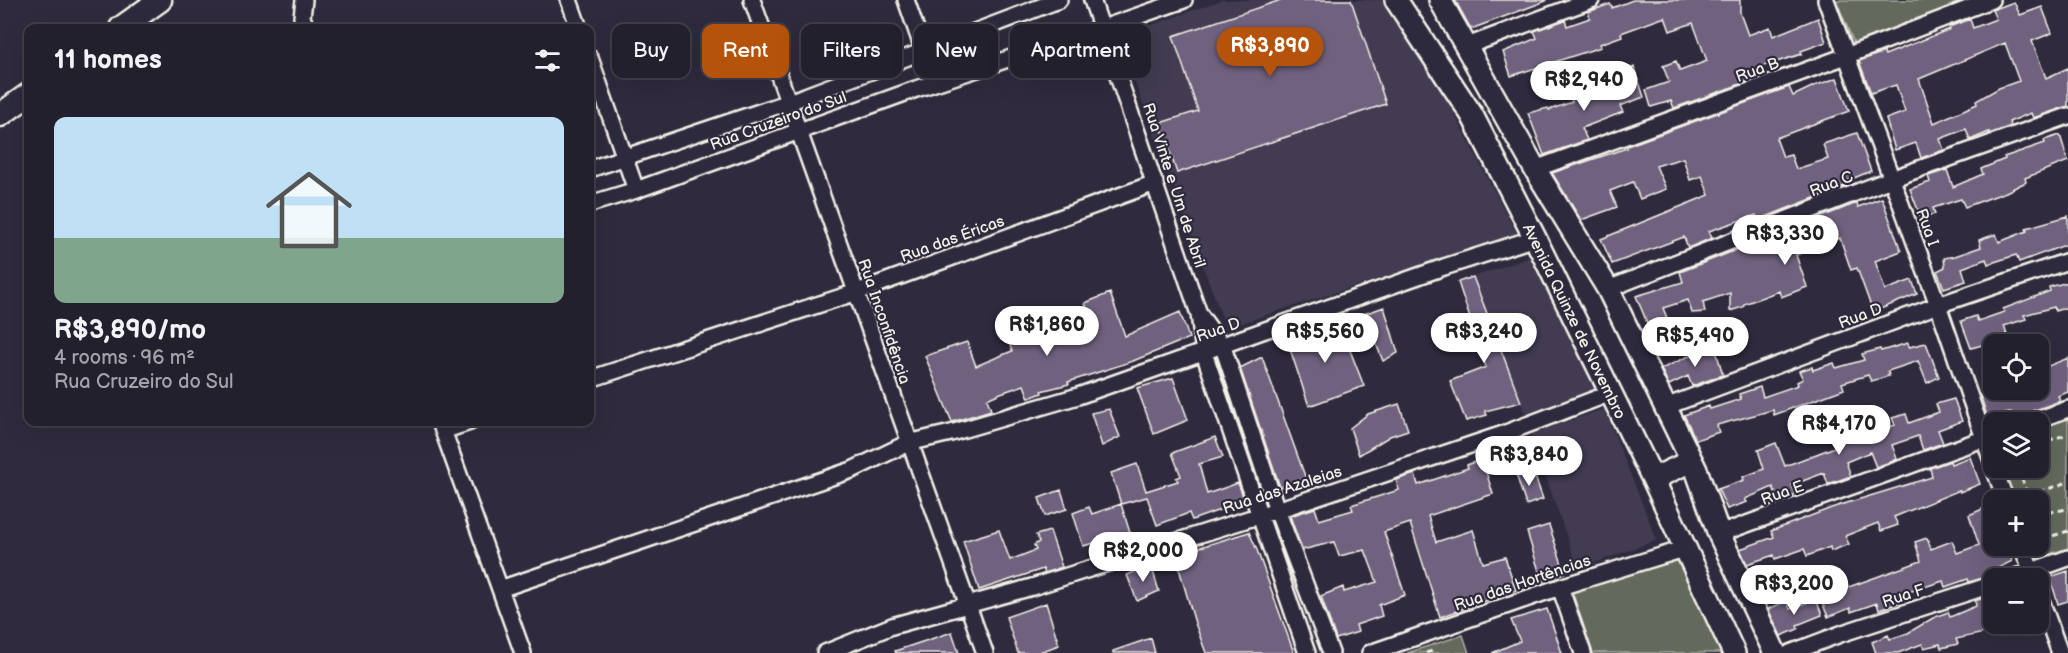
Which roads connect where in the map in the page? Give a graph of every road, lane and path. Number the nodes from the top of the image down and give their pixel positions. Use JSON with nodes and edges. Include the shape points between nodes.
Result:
{"nodes":[{"id":1,"x":160,"y":0,"type":"edge"},
{"id":2,"x":304,"y":0,"type":"edge"},
{"id":3,"x":568,"y":0,"type":"edge"},
{"id":4,"x":752,"y":0,"type":"edge"},
{"id":5,"x":906,"y":0,"type":"edge"},
{"id":6,"x":1059,"y":0,"type":"edge"},
{"id":7,"x":1092,"y":0,"type":"edge"},
{"id":8,"x":1184,"y":0,"type":"edge"},
{"id":9,"x":1396,"y":0,"type":"edge"},
{"id":10,"x":1440,"y":0,"type":"edge"},
{"id":11,"x":1591,"y":0,"type":"edge"},
{"id":12,"x":1826,"y":0,"type":"edge"},
{"id":13,"x":1991,"y":0,"type":"edge"},
{"id":14,"x":126,"y":24,"type":"edge"},
{"id":15,"x":305,"y":24,"type":"edge"},
{"id":16,"x":577,"y":24,"type":"edge"},
{"id":17,"x":914,"y":24,"type":"edge"},
{"id":18,"x":997,"y":24,"type":"edge"},
{"id":19,"x":1101,"y":24,"type":"edge"},
{"id":20,"x":1115,"y":24,"type":"edge"},
{"id":21,"x":1471,"y":53,"type":"junction"},
{"id":22,"x":914,"y":56,"type":"edge"},
{"id":23,"x":1846,"y":56,"type":"junction"},
{"id":24,"x":1010,"y":58,"type":"edge"},
{"id":25,"x":594,"y":69,"type":"edge"},
{"id":26,"x":1120,"y":78,"type":"edge"},
{"id":27,"x":1448,"y":80,"type":"junction"},
{"id":28,"x":24,"y":98,"type":"edge"},
{"id":29,"x":789,"y":102,"type":"junction"},
{"id":30,"x":0,"y":115,"type":"edge"},
{"id":31,"x":2068,"y":116,"type":"edge"},
{"id":32,"x":798,"y":132,"type":"junction"},
{"id":33,"x":626,"y":158,"type":"junction"},
{"id":34,"x":594,"y":168,"type":"edge"},
{"id":35,"x":1535,"y":169,"type":"junction"},
{"id":36,"x":1892,"y":179,"type":"junction"},
{"id":37,"x":1155,"y":183,"type":"junction"},
{"id":38,"x":636,"y":190,"type":"junction"},
{"id":39,"x":594,"y":203,"type":"edge"},
{"id":40,"x":1535,"y":238,"type":"junction"},
{"id":41,"x":2068,"y":261,"type":"edge"},
{"id":42,"x":1608,"y":289,"type":"junction"},
{"id":43,"x":856,"y":292,"type":"junction"},
{"id":44,"x":1938,"y":305,"type":"junction"},
{"id":45,"x":1199,"y":314,"type":"junction"},
{"id":46,"x":1223,"y":346,"type":"junction"},
{"id":47,"x":1204,"y":353,"type":"junction"},
{"id":48,"x":594,"y":378,"type":"edge"},
{"id":49,"x":1611,"y":393,"type":"junction"},
{"id":50,"x":1665,"y":407,"type":"junction"},
{"id":51,"x":2068,"y":409,"type":"edge"},
{"id":52,"x":2049,"y":416,"type":"edge"},
{"id":53,"x":1983,"y":424,"type":"edge"},
{"id":54,"x":442,"y":426,"type":"edge"},
{"id":55,"x":2068,"y":434,"type":"edge"},
{"id":56,"x":1983,"y":439,"type":"edge"},
{"id":57,"x":2049,"y":440,"type":"edge"},
{"id":58,"x":908,"y":443,"type":"junction"},
{"id":59,"x":1691,"y":461,"type":"junction"},
{"id":60,"x":1653,"y":479,"type":"junction"},
{"id":61,"x":2068,"y":482,"type":"edge"},
{"id":62,"x":2049,"y":490,"type":"edge"},
{"id":63,"x":2068,"y":509,"type":"edge"},
{"id":64,"x":1277,"y":510,"type":"junction"},
{"id":65,"x":2049,"y":512,"type":"edge"},
{"id":66,"x":1260,"y":515,"type":"junction"},
{"id":67,"x":2068,"y":531,"type":"edge"},
{"id":68,"x":1719,"y":534,"type":"junction"},
{"id":69,"x":2049,"y":537,"type":"edge"},
{"id":70,"x":1687,"y":549,"type":"junction"},
{"id":71,"x":2068,"y":558,"type":"edge"},
{"id":72,"x":2047,"y":568,"type":"edge"},
{"id":73,"x":1560,"y":587,"type":"junction"},
{"id":74,"x":1983,"y":588,"type":"edge"},
{"id":75,"x":500,"y":589,"type":"junction"},
{"id":76,"x":968,"y":604,"type":"junction"},
{"id":77,"x":2049,"y":622,"type":"edge"},
{"id":78,"x":523,"y":653,"type":"edge"},
{"id":79,"x":825,"y":653,"type":"edge"},
{"id":80,"x":985,"y":653,"type":"edge"},
{"id":81,"x":1307,"y":653,"type":"edge"},
{"id":82,"x":1331,"y":653,"type":"edge"},
{"id":83,"x":1371,"y":653,"type":"edge"},
{"id":84,"x":1426,"y":653,"type":"edge"},
{"id":85,"x":1433,"y":653,"type":"edge"},
{"id":86,"x":1583,"y":653,"type":"edge"},
{"id":87,"x":1734,"y":653,"type":"edge"},
{"id":88,"x":1775,"y":653,"type":"edge"},
{"id":89,"x":1790,"y":653,"type":"edge"},
{"id":90,"x":2060,"y":653,"type":"edge"}],
"edges":[{"from":1,"to":14,"type":"main road"},
{"from":2,"to":15,"type":"street"},
{"from":3,"to":16,"type":"street"},
{"from":4,"to":29,"type":"street","name":"Rua Inconfidência"},
{"from":5,"to":17,"type":"street"},
{"from":6,"to":18,"type":"street","name":"Rua Cruzeiro do Sul"},
{"from":7,"to":19,"type":"street","name":"Rua Vinte e Um de Abril"},
{"from":8,"to":20,"type":"street","name":"Rua Cruzeiro do Sul"},
{"from":9,"to":27,"type":"main road","name":"Avenida Quinze de Novembro"},
{"from":10,"to":21,"type":"main road"},
{"from":11,"to":21,"type":"street"},
{"from":12,"to":23,"type":"street","name":"Rua I"},
{"from":13,"to":23,"type":"street","name":"Rua B"},
{"from":21,"to":27,"type":"main road"},
{"from":21,"to":35,"type":"main road"},
{"from":22,"to":29,"type":"street","name":"Rua Cruzeiro do Sul"},
{"from":23,"to":35,"type":"street","name":"Rua B"},
{"from":23,"to":36,"type":"street","name":"Rua I"},
{"from":24,"to":32,"type":"street","name":"Rua Cruzeiro do Sul"},
{"from":25,"to":33,"type":"street"},
{"from":26,"to":37,"type":"street","name":"Rua Vinte e Um de Abril"},
{"from":27,"to":40,"type":"main road","name":"Avenida Quinze de Novembro","via":[[1472,115]]},
{"from":28,"to":30,"type":"main road"},
{"from":29,"to":32,"type":"street","name":"Rua Inconfidência"},
{"from":29,"to":33,"type":"street","name":"Rua Cruzeiro do Sul"},
{"from":31,"to":36,"type":"street","name":"Rua C"},
{"from":32,"to":38,"type":"street","name":"Rua Cruzeiro do Sul"},
{"from":32,"to":43,"type":"street","name":"Rua Inconfidência"},
{"from":33,"to":34,"type":"street","name":"Rua Cruzeiro do Sul"},
{"from":33,"to":38,"type":"street"},
{"from":35,"to":42,"type":"main road"},
{"from":36,"to":42,"type":"street","name":"Rua C"},
{"from":36,"to":44,"type":"street","name":"Rua I"},
{"from":37,"to":43,"type":"street","name":"Rua das Éricas"},
{"from":37,"to":45,"type":"street","name":"Rua Vinte e Um de Abril"},
{"from":38,"to":39,"type":"street","name":"Rua Cruzeiro do Sul"},
{"from":40,"to":46,"type":"street","name":"Rua D"},
{"from":40,"to":49,"type":"main road","name":"Avenida Quinze de Novembro"},
{"from":41,"to":44,"type":"street","name":"Rua D"},
{"from":42,"to":50,"type":"main road"},
{"from":43,"to":48,"type":"street","name":"Rua das Éricas"},
{"from":43,"to":58,"type":"street","name":"Rua Inconfidência"},
{"from":44,"to":50,"type":"street","name":"Rua D"},
{"from":44,"to":53,"type":"street","name":"Rua I"},
{"from":45,"to":46,"type":"street","name":"Rua Vinte e Um de Abril"},
{"from":45,"to":47,"type":"street","name":"Rua Vinte e Um de Abril"},
{"from":46,"to":47,"type":"street","name":"Rua D"},
{"from":46,"to":64,"type":"street","name":"Rua Vinte e Um de Abril"},
{"from":47,"to":58,"type":"street","name":"Rua D","via":[[1078,396]]},
{"from":47,"to":66,"type":"street","name":"Rua Vinte e Um de Abril"},
{"from":49,"to":60,"type":"main road","name":"Avenida Quinze de Novembro"},
{"from":49,"to":64,"type":"street","name":"Rua das Azaleias"},
{"from":50,"to":59,"type":"main road"},
{"from":51,"to":52,"type":"street"},
{"from":54,"to":75,"type":"street"},
{"from":55,"to":57,"type":"path"},
{"from":56,"to":68,"type":"street","name":"Rua E"},
{"from":58,"to":75,"type":"street","name":"Rua D","via":[[852,470]]},
{"from":58,"to":76,"type":"street","name":"Rua Inconfidência"},
{"from":59,"to":60,"type":"main road"},
{"from":59,"to":68,"type":"main road"},
{"from":60,"to":70,"type":"main road","name":"Avenida Quinze de Novembro"},
{"from":61,"to":62,"type":"path"},
{"from":63,"to":65,"type":"path"},
{"from":64,"to":66,"type":"street","name":"Rua das Azaleias"},
{"from":64,"to":82,"type":"street","name":"Rua Vinte e Um de Abril"},
{"from":66,"to":76,"type":"street","name":"Rua das Azaleias"},
{"from":66,"to":81,"type":"street","name":"Rua Vinte e Um de Abril"},
{"from":67,"to":69,"type":"path"},
{"from":68,"to":88,"type":"main road"},
{"from":70,"to":73,"type":"street","name":"Rua das Hortências"},
{"from":70,"to":87,"type":"main road","name":"Avenida Quinze de Novembro"},
{"from":71,"to":72,"type":"street"},
{"from":73,"to":83,"type":"street","name":"Rua das Hortências"},
{"from":73,"to":86,"type":"street"},
{"from":74,"to":89,"type":"street","name":"Rua F"},
{"from":75,"to":78,"type":"street"},
{"from":76,"to":79,"type":"street","name":"Rua das Azaleias","via":[[892,626]]},
{"from":76,"to":80,"type":"street","name":"Rua Inconfidência"},
{"from":77,"to":90,"type":"street"},
{"from":84,"to":85,"type":"path","via":[[1434,650]]}]}
